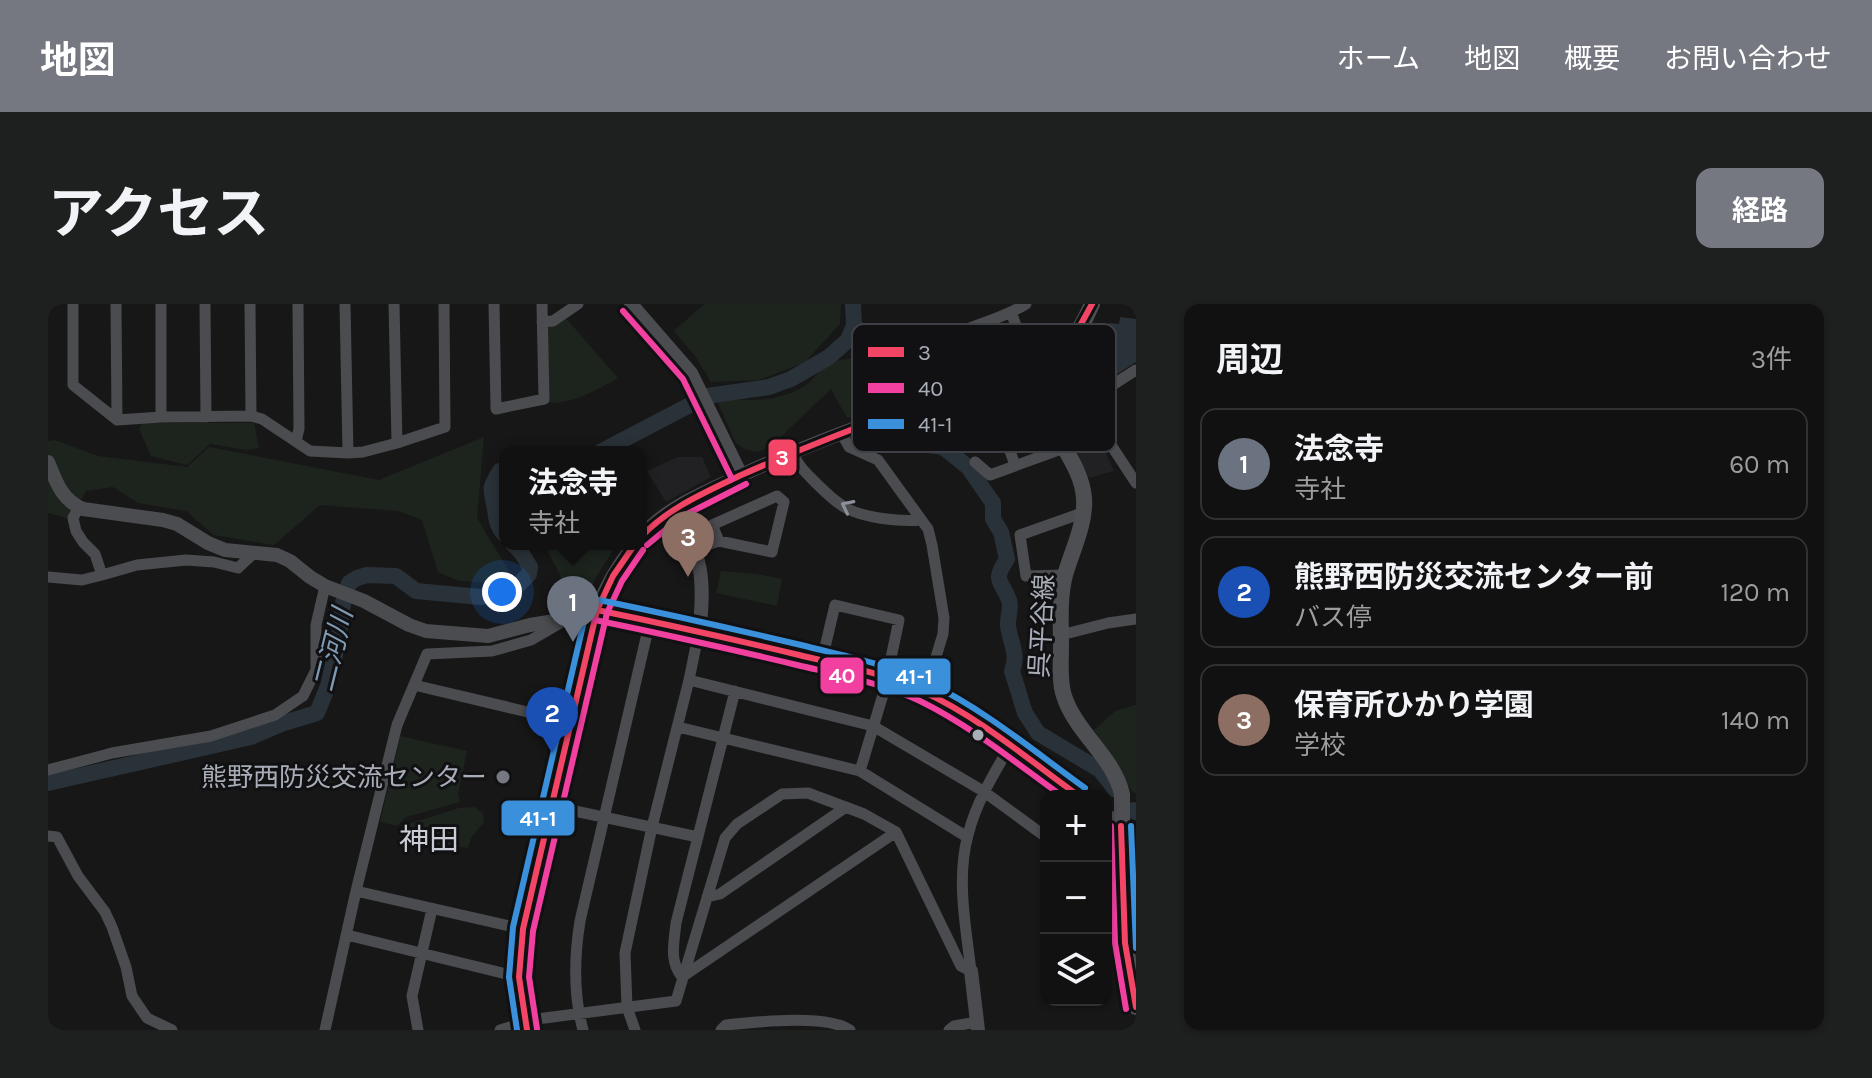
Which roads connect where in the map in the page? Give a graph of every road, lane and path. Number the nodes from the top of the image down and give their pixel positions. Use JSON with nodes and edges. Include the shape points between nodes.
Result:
{"nodes":[{"id":1,"x":73,"y":304,"type":"edge"},
{"id":2,"x":116,"y":304,"type":"edge"},
{"id":3,"x":161,"y":304,"type":"edge"},
{"id":4,"x":205,"y":304,"type":"edge"},
{"id":5,"x":250,"y":304,"type":"edge"},
{"id":6,"x":298,"y":304,"type":"edge"},
{"id":7,"x":345,"y":304,"type":"edge"},
{"id":8,"x":394,"y":304,"type":"edge"},
{"id":9,"x":444,"y":304,"type":"edge"},
{"id":10,"x":494,"y":304,"type":"edge"},
{"id":11,"x":542,"y":304,"type":"edge"},
{"id":12,"x":578,"y":304,"type":"edge"},
{"id":13,"x":631,"y":304,"type":"edge"},
{"id":14,"x":1026,"y":304,"type":"edge"},
{"id":15,"x":1092,"y":304,"type":"edge"},
{"id":16,"x":1011,"y":312,"type":"junction"},
{"id":17,"x":542,"y":322,"type":"junction"},
{"id":18,"x":977,"y":324,"type":"edge"},
{"id":19,"x":1015,"y":324,"type":"edge"},
{"id":20,"x":1081,"y":324,"type":"edge"},
{"id":21,"x":1136,"y":370,"type":"edge"},
{"id":22,"x":1116,"y":383,"type":"edge"},
{"id":23,"x":251,"y":416,"type":"junction"},
{"id":24,"x":161,"y":417,"type":"junction"},
{"id":25,"x":206,"y":417,"type":"junction"},
{"id":26,"x":117,"y":420,"type":"junction"},
{"id":27,"x":852,"y":430,"type":"edge"},
{"id":28,"x":842,"y":434,"type":"junction"},
{"id":29,"x":296,"y":441,"type":"junction"},
{"id":30,"x":397,"y":443,"type":"junction"},
{"id":31,"x":852,"y":448,"type":"edge"},
{"id":32,"x":860,"y":452,"type":"edge"},
{"id":33,"x":1010,"y":452,"type":"edge"},
{"id":34,"x":1052,"y":452,"type":"edge"},
{"id":35,"x":1066,"y":452,"type":"edge"},
{"id":36,"x":1116,"y":452,"type":"edge"},
{"id":37,"x":348,"y":453,"type":"junction"},
{"id":38,"x":793,"y":453,"type":"junction"},
{"id":39,"x":48,"y":462,"type":"edge"},
{"id":40,"x":975,"y":462,"type":"dead end"},
{"id":41,"x":1015,"y":465,"type":"junction"},
{"id":42,"x":741,"y":475,"type":"junction"},
{"id":43,"x":1136,"y":483,"type":"edge"},
{"id":44,"x":79,"y":507,"type":"junction"},
{"id":45,"x":675,"y":509,"type":"junction"},
{"id":46,"x":1082,"y":513,"type":"junction"},
{"id":47,"x":921,"y":520,"type":"junction"},
{"id":48,"x":647,"y":532,"type":"edge"},
{"id":49,"x":719,"y":541,"type":"junction"},
{"id":50,"x":695,"y":549,"type":"junction"},
{"id":51,"x":630,"y":550,"type":"edge"},
{"id":52,"x":254,"y":553,"type":"junction"},
{"id":53,"x":102,"y":575,"type":"junction"},
{"id":54,"x":1065,"y":575,"type":"junction"},
{"id":55,"x":48,"y":577,"type":"edge"},
{"id":56,"x":330,"y":588,"type":"junction"},
{"id":57,"x":597,"y":610,"type":"junction"},
{"id":58,"x":566,"y":619,"type":"junction"},
{"id":59,"x":1136,"y":619,"type":"edge"},
{"id":60,"x":650,"y":621,"type":"junction"},
{"id":61,"x":699,"y":631,"type":"junction"},
{"id":62,"x":1061,"y":635,"type":"junction"},
{"id":63,"x":822,"y":660,"type":"junction"},
{"id":64,"x":887,"y":678,"type":"junction"},
{"id":65,"x":689,"y":680,"type":"junction"},
{"id":66,"x":414,"y":685,"type":"junction"},
{"id":67,"x":735,"y":691,"type":"junction"},
{"id":68,"x":925,"y":693,"type":"junction"},
{"id":69,"x":570,"y":722,"type":"junction"},
{"id":70,"x":873,"y":726,"type":"junction"},
{"id":71,"x":678,"y":727,"type":"junction"},
{"id":72,"x":723,"y":738,"type":"junction"},
{"id":73,"x":1010,"y":746,"type":"junction"},
{"id":74,"x":48,"y":770,"type":"edge"},
{"id":75,"x":860,"y":771,"type":"junction"},
{"id":76,"x":1071,"y":790,"type":"edge"},
{"id":77,"x":983,"y":791,"type":"junction"},
{"id":78,"x":1122,"y":794,"type":"junction"},
{"id":79,"x":1136,"y":805,"type":"edge"},
{"id":80,"x":551,"y":806,"type":"junction"},
{"id":81,"x":846,"y":807,"type":"junction"},
{"id":82,"x":604,"y":817,"type":"junction"},
{"id":83,"x":1112,"y":819,"type":"edge"},
{"id":84,"x":1121,"y":826,"type":"junction"},
{"id":85,"x":652,"y":827,"type":"junction"},
{"id":86,"x":896,"y":832,"type":"junction"},
{"id":87,"x":1040,"y":833,"type":"edge"},
{"id":88,"x":48,"y":836,"type":"edge"},
{"id":89,"x":698,"y":837,"type":"junction"},
{"id":90,"x":967,"y":837,"type":"junction"},
{"id":91,"x":1112,"y":886,"type":"edge"},
{"id":92,"x":356,"y":891,"type":"junction"},
{"id":93,"x":1122,"y":894,"type":"junction"},
{"id":94,"x":707,"y":897,"type":"junction"},
{"id":95,"x":432,"y":909,"type":"junction"},
{"id":96,"x":523,"y":929,"type":"junction"},
{"id":97,"x":347,"y":935,"type":"junction"},
{"id":98,"x":421,"y":953,"type":"junction"},
{"id":99,"x":971,"y":971,"type":"junction"},
{"id":100,"x":519,"y":977,"type":"junction"},
{"id":101,"x":682,"y":977,"type":"junction"},
{"id":102,"x":627,"y":1007,"type":"junction"},
{"id":103,"x":1136,"y":1007,"type":"edge"},
{"id":104,"x":579,"y":1014,"type":"junction"},
{"id":105,"x":526,"y":1026,"type":"edge"},
{"id":106,"x":977,"y":1026,"type":"edge"},
{"id":107,"x":172,"y":1030,"type":"edge"},
{"id":108,"x":325,"y":1030,"type":"edge"},
{"id":109,"x":418,"y":1030,"type":"edge"},
{"id":110,"x":500,"y":1030,"type":"edge"},
{"id":111,"x":583,"y":1030,"type":"edge"},
{"id":112,"x":635,"y":1030,"type":"edge"},
{"id":113,"x":721,"y":1030,"type":"edge"},
{"id":114,"x":850,"y":1030,"type":"edge"},
{"id":115,"x":949,"y":1030,"type":"edge"}],
"edges":[{"from":1,"to":26,"type":"street","via":[[73,385]]},
{"from":2,"to":26,"type":"street"},
{"from":3,"to":24,"type":"street"},
{"from":4,"to":25,"type":"street"},
{"from":5,"to":23,"type":"street"},
{"from":6,"to":29,"type":"street"},
{"from":7,"to":37,"type":"street"},
{"from":8,"to":30,"type":"street"},
{"from":9,"to":30,"type":"street","via":[[445,427]]},
{"from":10,"to":17,"type":"street","via":[[496,409],[544,399]]},
{"from":11,"to":17,"type":"street"},
{"from":12,"to":17,"type":"street","via":[[553,321]]},
{"from":13,"to":42,"type":"street","via":[[697,385]]},
{"from":14,"to":16,"type":"street"},
{"from":15,"to":20,"type":"main road"},
{"from":16,"to":18,"type":"street"},
{"from":16,"to":19,"type":"street"},
{"from":21,"to":22,"type":"street"},
{"from":23,"to":25,"type":"street"},
{"from":23,"to":29,"type":"street"},
{"from":24,"to":25,"type":"street"},
{"from":24,"to":26,"type":"street"},
{"from":27,"to":28,"type":"street"},
{"from":28,"to":31,"type":"street"},
{"from":28,"to":38,"type":"street"},
{"from":29,"to":37,"type":"street","via":[[310,451]]},
{"from":30,"to":37,"type":"street"},
{"from":32,"to":47,"type":"street","via":[[878,460]]},
{"from":33,"to":41,"type":"street"},
{"from":34,"to":41,"type":"street"},
{"from":35,"to":46,"type":"main road","name":"呉平谷線","via":[[1082,484]]},
{"from":36,"to":43,"type":"street"},
{"from":38,"to":42,"type":"street"},
{"from":47,"to":38,"type":"street","one_way":true,"via":[[848,509],[798,464]]},
{"from":39,"to":44,"type":"street","via":[[59,489]]},
{"from":40,"to":41,"type":"street","via":[[990,475]]},
{"from":42,"to":45,"type":"street"},
{"from":44,"to":52,"type":"street","via":[[163,520],[216,547]]},
{"from":44,"to":53,"type":"street","via":[[73,518],[76,531],[95,554]]},
{"from":45,"to":48,"type":"street"},
{"from":45,"to":50,"type":"street"},
{"from":46,"to":54,"type":"main road","name":"呉平谷線"},
{"from":46,"to":54,"type":"street","via":[[1020,535],[1026,576]]},
{"from":47,"to":68,"type":"street","via":[[932,545],[944,618]]},
{"from":49,"to":49,"type":"street","via":[[712,525],[777,496],[784,502],[772,552]]},
{"from":49,"to":50,"type":"street"},
{"from":50,"to":61,"type":"street","via":[[703,583]]},
{"from":51,"to":57,"type":"street"},
{"from":52,"to":53,"type":"street","via":[[238,568],[186,560]]},
{"from":52,"to":56,"type":"street","via":[[277,555]]},
{"from":53,"to":55,"type":"street","via":[[82,580]]},
{"from":54,"to":62,"type":"main road","name":"呉平谷線"},
{"from":56,"to":58,"type":"street","via":[[426,631],[488,636]]},
{"from":56,"to":74,"type":"street","via":[[316,625],[316,670],[303,696],[275,715],[211,736]]},
{"from":57,"to":58,"type":"street"},
{"from":57,"to":60,"type":"street"},
{"from":57,"to":69,"type":"street"},
{"from":58,"to":66,"type":"street","via":[[531,640],[492,651],[427,654]]},
{"from":59,"to":62,"type":"street"},
{"from":60,"to":61,"type":"street"},
{"from":60,"to":82,"type":"street"},
{"from":61,"to":63,"type":"street"},
{"from":61,"to":65,"type":"street"},
{"from":62,"to":78,"type":"main road","name":"呉平谷線","via":[[1063,693]]},
{"from":63,"to":64,"type":"street"},
{"from":63,"to":64,"type":"street","via":[[835,605],[899,620]]},
{"from":64,"to":68,"type":"street"},
{"from":64,"to":70,"type":"street"},
{"from":65,"to":67,"type":"street"},
{"from":65,"to":71,"type":"street"},
{"from":66,"to":69,"type":"street"},
{"from":66,"to":92,"type":"street","via":[[397,725]]},
{"from":67,"to":70,"type":"street"},
{"from":67,"to":72,"type":"street"},
{"from":68,"to":73,"type":"street"},
{"from":69,"to":80,"type":"street"},
{"from":70,"to":75,"type":"street"},
{"from":70,"to":77,"type":"street"},
{"from":71,"to":72,"type":"street"},
{"from":71,"to":85,"type":"street"},
{"from":72,"to":75,"type":"street"},
{"from":72,"to":89,"type":"street"},
{"from":73,"to":76,"type":"street"},
{"from":73,"to":77,"type":"street"},
{"from":75,"to":90,"type":"street"},
{"from":77,"to":87,"type":"street"},
{"from":77,"to":90,"type":"street"},
{"from":78,"to":79,"type":"street"},
{"from":78,"to":84,"type":"main road","name":"呉平谷線"},
{"from":80,"to":82,"type":"street"},
{"from":80,"to":96,"type":"street"},
{"from":81,"to":86,"type":"street"},
{"from":81,"to":94,"type":"street","via":[[720,894]]},
{"from":81,"to":94,"type":"street","via":[[808,793],[782,794],[725,838]]},
{"from":82,"to":85,"type":"street"},
{"from":82,"to":104,"type":"street","via":[[576,943]]},
{"from":83,"to":84,"type":"street"},
{"from":84,"to":93,"type":"main road","name":"呉平谷線"},
{"from":85,"to":89,"type":"street"},
{"from":85,"to":102,"type":"street","via":[[625,953]]},
{"from":86,"to":99,"type":"street","via":[[961,966]]},
{"from":86,"to":101,"type":"street"},
{"from":88,"to":107,"type":"street","via":[[57,837],[105,912],[132,996],[147,1018]]},
{"from":89,"to":101,"type":"street","via":[[676,923],[674,968]]},
{"from":90,"to":99,"type":"street","via":[[963,901]]},
{"from":91,"to":93,"type":"street"},
{"from":92,"to":95,"type":"street"},
{"from":92,"to":97,"type":"street"},
{"from":93,"to":103,"type":"main road","name":"呉平谷線"},
{"from":94,"to":101,"type":"street"},
{"from":95,"to":96,"type":"street"},
{"from":95,"to":98,"type":"street"},
{"from":96,"to":100,"type":"street"},
{"from":97,"to":98,"type":"street"},
{"from":97,"to":108,"type":"street"},
{"from":98,"to":100,"type":"street"},
{"from":98,"to":109,"type":"street","via":[[412,996]]},
{"from":99,"to":106,"type":"street"},
{"from":100,"to":105,"type":"street"},
{"from":101,"to":102,"type":"street","via":[[676,1001]]},
{"from":102,"to":104,"type":"street"},
{"from":102,"to":112,"type":"street"},
{"from":104,"to":105,"type":"street"},
{"from":104,"to":111,"type":"street"},
{"from":105,"to":110,"type":"street"},
{"from":106,"to":115,"type":"street"},
{"from":113,"to":114,"type":"street","via":[[726,1025],[794,1021],[829,1022]]}]}
